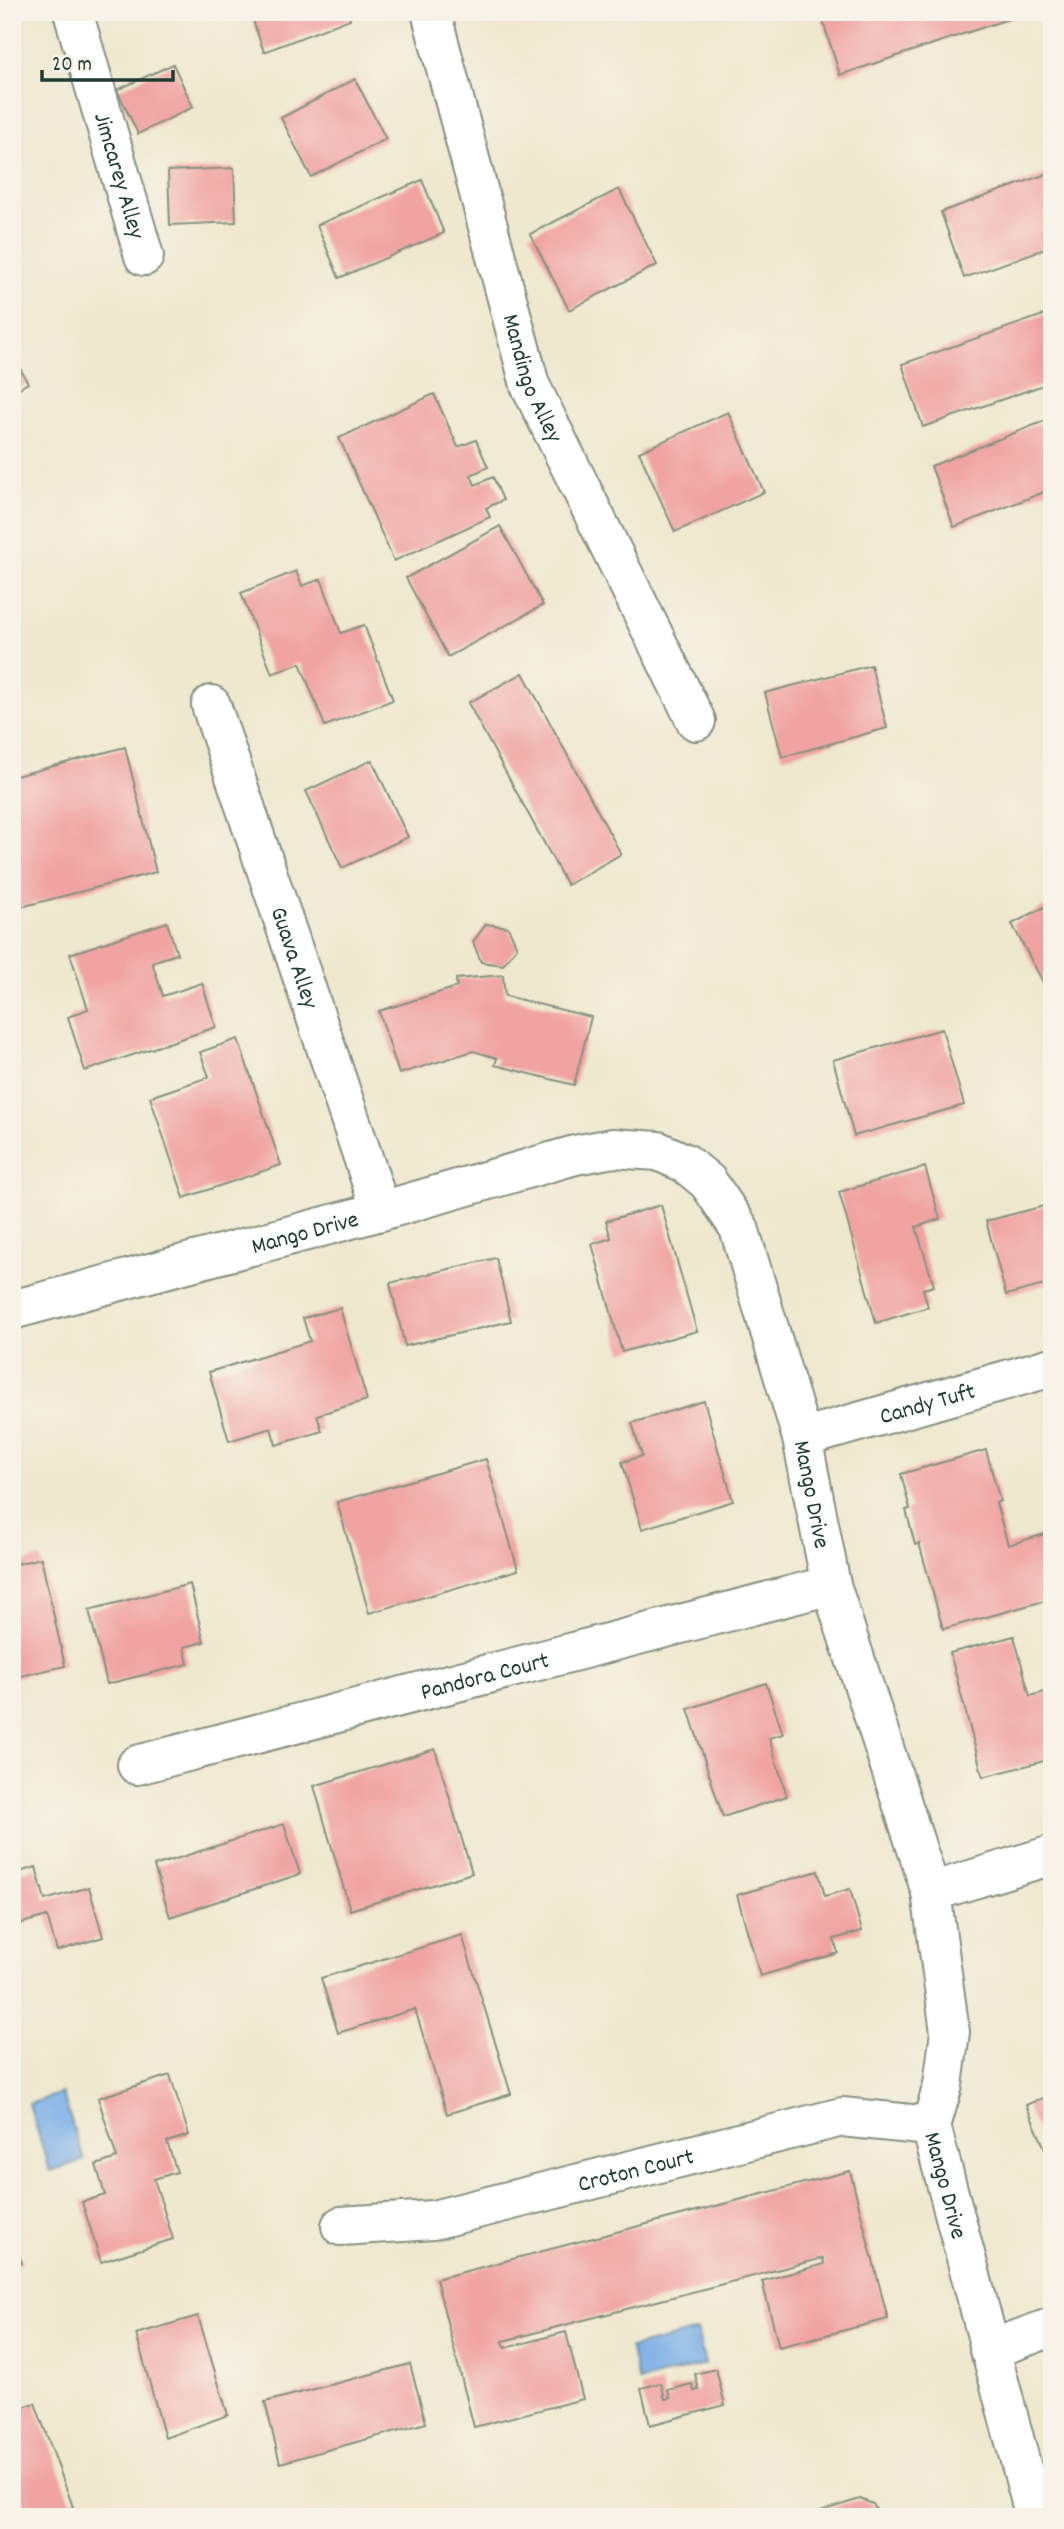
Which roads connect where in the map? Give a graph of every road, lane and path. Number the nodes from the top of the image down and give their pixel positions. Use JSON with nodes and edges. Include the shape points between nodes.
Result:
{"nodes":[{"id":1,"x":73,"y":12,"type":"edge"},
{"id":2,"x":431,"y":12,"type":"edge"},
{"id":3,"x":144,"y":256,"type":"dead end"},
{"id":4,"x":211,"y":705,"type":"dead end"},
{"id":5,"x":696,"y":721,"type":"dead end"},
{"id":6,"x":381,"y":1211,"type":"junction"},
{"id":7,"x":12,"y":1310,"type":"edge"},
{"id":8,"x":1052,"y":1367,"type":"edge"},
{"id":9,"x":802,"y":1438,"type":"junction"},
{"id":10,"x":831,"y":1585,"type":"junction"},
{"id":11,"x":137,"y":1765,"type":"dead end"},
{"id":12,"x":1052,"y":1855,"type":"edge"},
{"id":13,"x":931,"y":1892,"type":"junction"},
{"id":14,"x":931,"y":2126,"type":"junction"},
{"id":15,"x":341,"y":2226,"type":"dead end"},
{"id":16,"x":1052,"y":2327,"type":"edge"},
{"id":17,"x":989,"y":2350,"type":"junction"},
{"id":18,"x":1035,"y":2517,"type":"edge"}],
"edges":[{"from":1,"to":3,"type":"street","name":"Jimcarey Alley"},
{"from":2,"to":5,"type":"street","name":"Mandingo Alley","via":[[530,386]]},
{"from":4,"to":6,"type":"street","name":"Guava Alley"},
{"from":6,"to":7,"type":"street","name":"Mango Drive"},
{"from":6,"to":9,"type":"street","name":"Mango Drive","via":[[612,1148],[658,1151],[685,1163],[708,1182],[739,1228]]},
{"from":8,"to":9,"type":"street","name":"Candy Tuft"},
{"from":9,"to":10,"type":"street","name":"Mango Drive"},
{"from":10,"to":11,"type":"street","name":"Pandora Court"},
{"from":10,"to":13,"type":"street","name":"Mango Drive"},
{"from":12,"to":13,"type":"street"},
{"from":13,"to":14,"type":"street","name":"Mango Drive","via":[[950,2032],[943,2085]]},
{"from":14,"to":15,"type":"street","name":"Croton Court","via":[[842,2117],[433,2220]]},
{"from":14,"to":17,"type":"street","name":"Mango Drive"},
{"from":16,"to":17,"type":"street"},
{"from":17,"to":18,"type":"street","name":"Mango Drive"}]}
